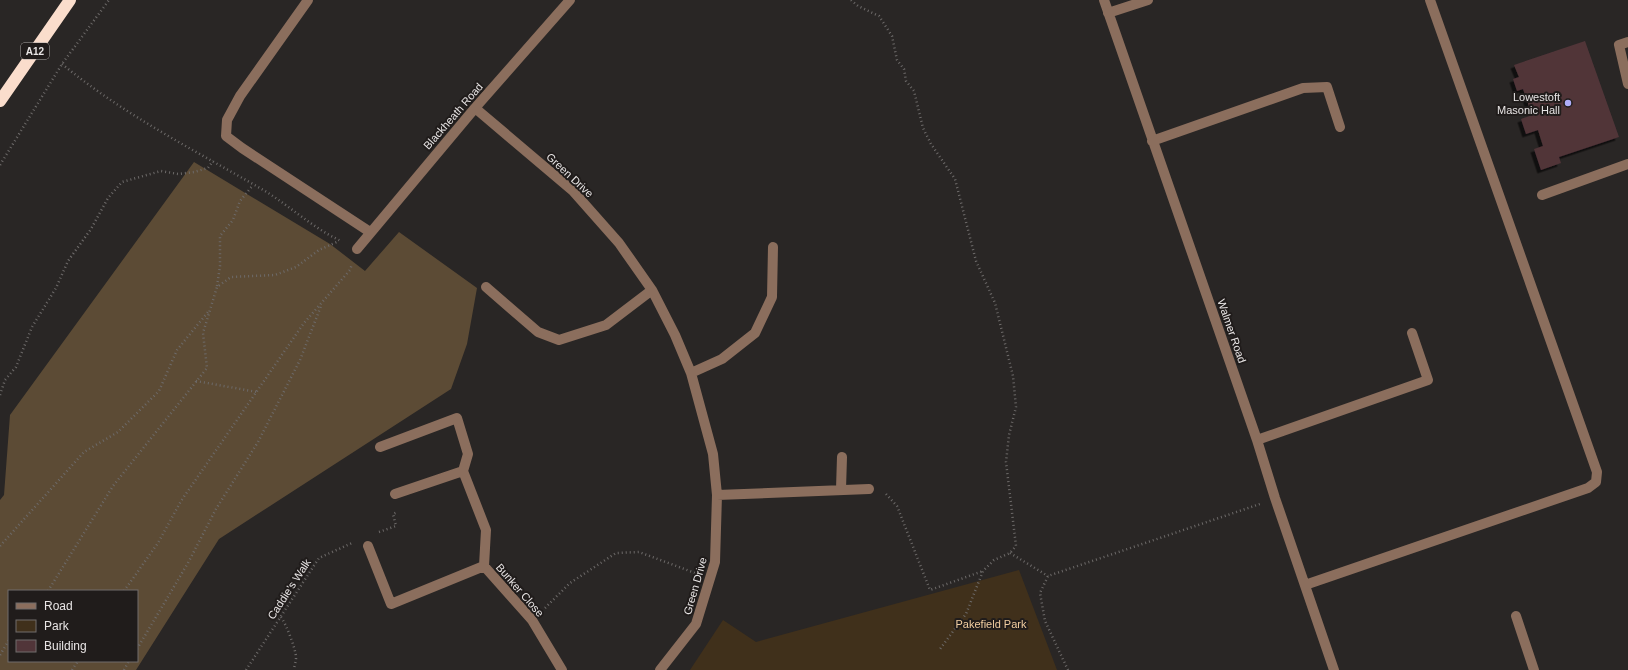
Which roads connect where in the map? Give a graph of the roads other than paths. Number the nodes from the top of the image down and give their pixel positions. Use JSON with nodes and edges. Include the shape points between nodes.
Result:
{"nodes":[{"id":1,"x":70,"y":0,"type":"edge"},
{"id":2,"x":308,"y":0,"type":"edge"},
{"id":3,"x":570,"y":0,"type":"edge"},
{"id":4,"x":1104,"y":0,"type":"edge"},
{"id":5,"x":1148,"y":0,"type":"edge"},
{"id":6,"x":1430,"y":0,"type":"edge"},
{"id":7,"x":1108,"y":13,"type":"junction"},
{"id":8,"x":1628,"y":42,"type":"edge"},
{"id":9,"x":1628,"y":84,"type":"edge"},
{"id":10,"x":0,"y":101,"type":"edge"},
{"id":11,"x":476,"y":108,"type":"junction"},
{"id":12,"x":1340,"y":127,"type":"dead end"},
{"id":13,"x":1152,"y":141,"type":"junction"},
{"id":14,"x":1628,"y":164,"type":"edge"},
{"id":15,"x":1542,"y":195,"type":"dead end"},
{"id":16,"x":370,"y":232,"type":"junction"},
{"id":17,"x":773,"y":247,"type":"dead end"},
{"id":18,"x":357,"y":249,"type":"road end"},
{"id":19,"x":486,"y":287,"type":"dead end"},
{"id":20,"x":652,"y":290,"type":"junction"},
{"id":21,"x":1412,"y":332,"type":"dead end"},
{"id":22,"x":691,"y":372,"type":"junction"},
{"id":23,"x":1257,"y":440,"type":"junction"},
{"id":24,"x":380,"y":447,"type":"dead end"},
{"id":25,"x":842,"y":457,"type":"dead end"},
{"id":26,"x":463,"y":471,"type":"junction"},
{"id":27,"x":841,"y":489,"type":"junction"},
{"id":28,"x":869,"y":489,"type":"road end"},
{"id":29,"x":395,"y":494,"type":"road end"},
{"id":30,"x":717,"y":495,"type":"junction"},
{"id":31,"x":368,"y":546,"type":"dead end"},
{"id":32,"x":484,"y":566,"type":"junction"},
{"id":33,"x":1305,"y":585,"type":"junction"},
{"id":34,"x":1516,"y":616,"type":"dead end"},
{"id":35,"x":562,"y":670,"type":"edge"},
{"id":36,"x":660,"y":670,"type":"edge"},
{"id":37,"x":1334,"y":670,"type":"edge"},
{"id":38,"x":1534,"y":670,"type":"edge"}],
"edges":[{"from":1,"to":10,"type":"highway","number":"A12"},
{"from":2,"to":16,"type":"street","via":[[240,96],[227,120],[226,136]]},
{"from":3,"to":11,"type":"street","name":"Blackheath Road"},
{"from":4,"to":7,"type":"street","name":"Walmer Road"},
{"from":5,"to":7,"type":"street"},
{"from":6,"to":33,"type":"street","via":[[1595,465],[1596,482],[1588,488]]},
{"from":7,"to":13,"type":"street","name":"Walmer Road"},
{"from":8,"to":9,"type":"street","via":[[1619,45]]},
{"from":11,"to":16,"type":"street","name":"Blackheath Road"},
{"from":11,"to":20,"type":"street","name":"Green Drive","via":[[573,191],[619,243]]},
{"from":12,"to":13,"type":"street","via":[[1327,87],[1303,88]]},
{"from":13,"to":23,"type":"street","name":"Walmer Road"},
{"from":14,"to":15,"type":"street"},
{"from":16,"to":18,"type":"street","name":"Blackheath Road"},
{"from":17,"to":22,"type":"street","via":[[772,297],[755,333],[722,359]]},
{"from":19,"to":20,"type":"street","via":[[538,332],[559,340],[606,325]]},
{"from":20,"to":22,"type":"street","name":"Green Drive"},
{"from":21,"to":23,"type":"street","via":[[1428,380]]},
{"from":22,"to":30,"type":"street","name":"Green Drive","via":[[713,454]]},
{"from":23,"to":33,"type":"street","name":"Walmer Road"},
{"from":24,"to":26,"type":"street","via":[[457,418],[468,454]]},
{"from":25,"to":27,"type":"street"},
{"from":26,"to":29,"type":"street"},
{"from":26,"to":32,"type":"street","via":[[486,530]]},
{"from":27,"to":28,"type":"street"},
{"from":27,"to":30,"type":"street"},
{"from":30,"to":36,"type":"street","name":"Green Drive","via":[[715,562],[696,624]]},
{"from":31,"to":32,"type":"street","via":[[391,604]]},
{"from":32,"to":35,"type":"street","name":"Bunker Close","via":[[532,620]]},
{"from":33,"to":37,"type":"street","name":"Walmer Road"},
{"from":34,"to":38,"type":"street"}]}
